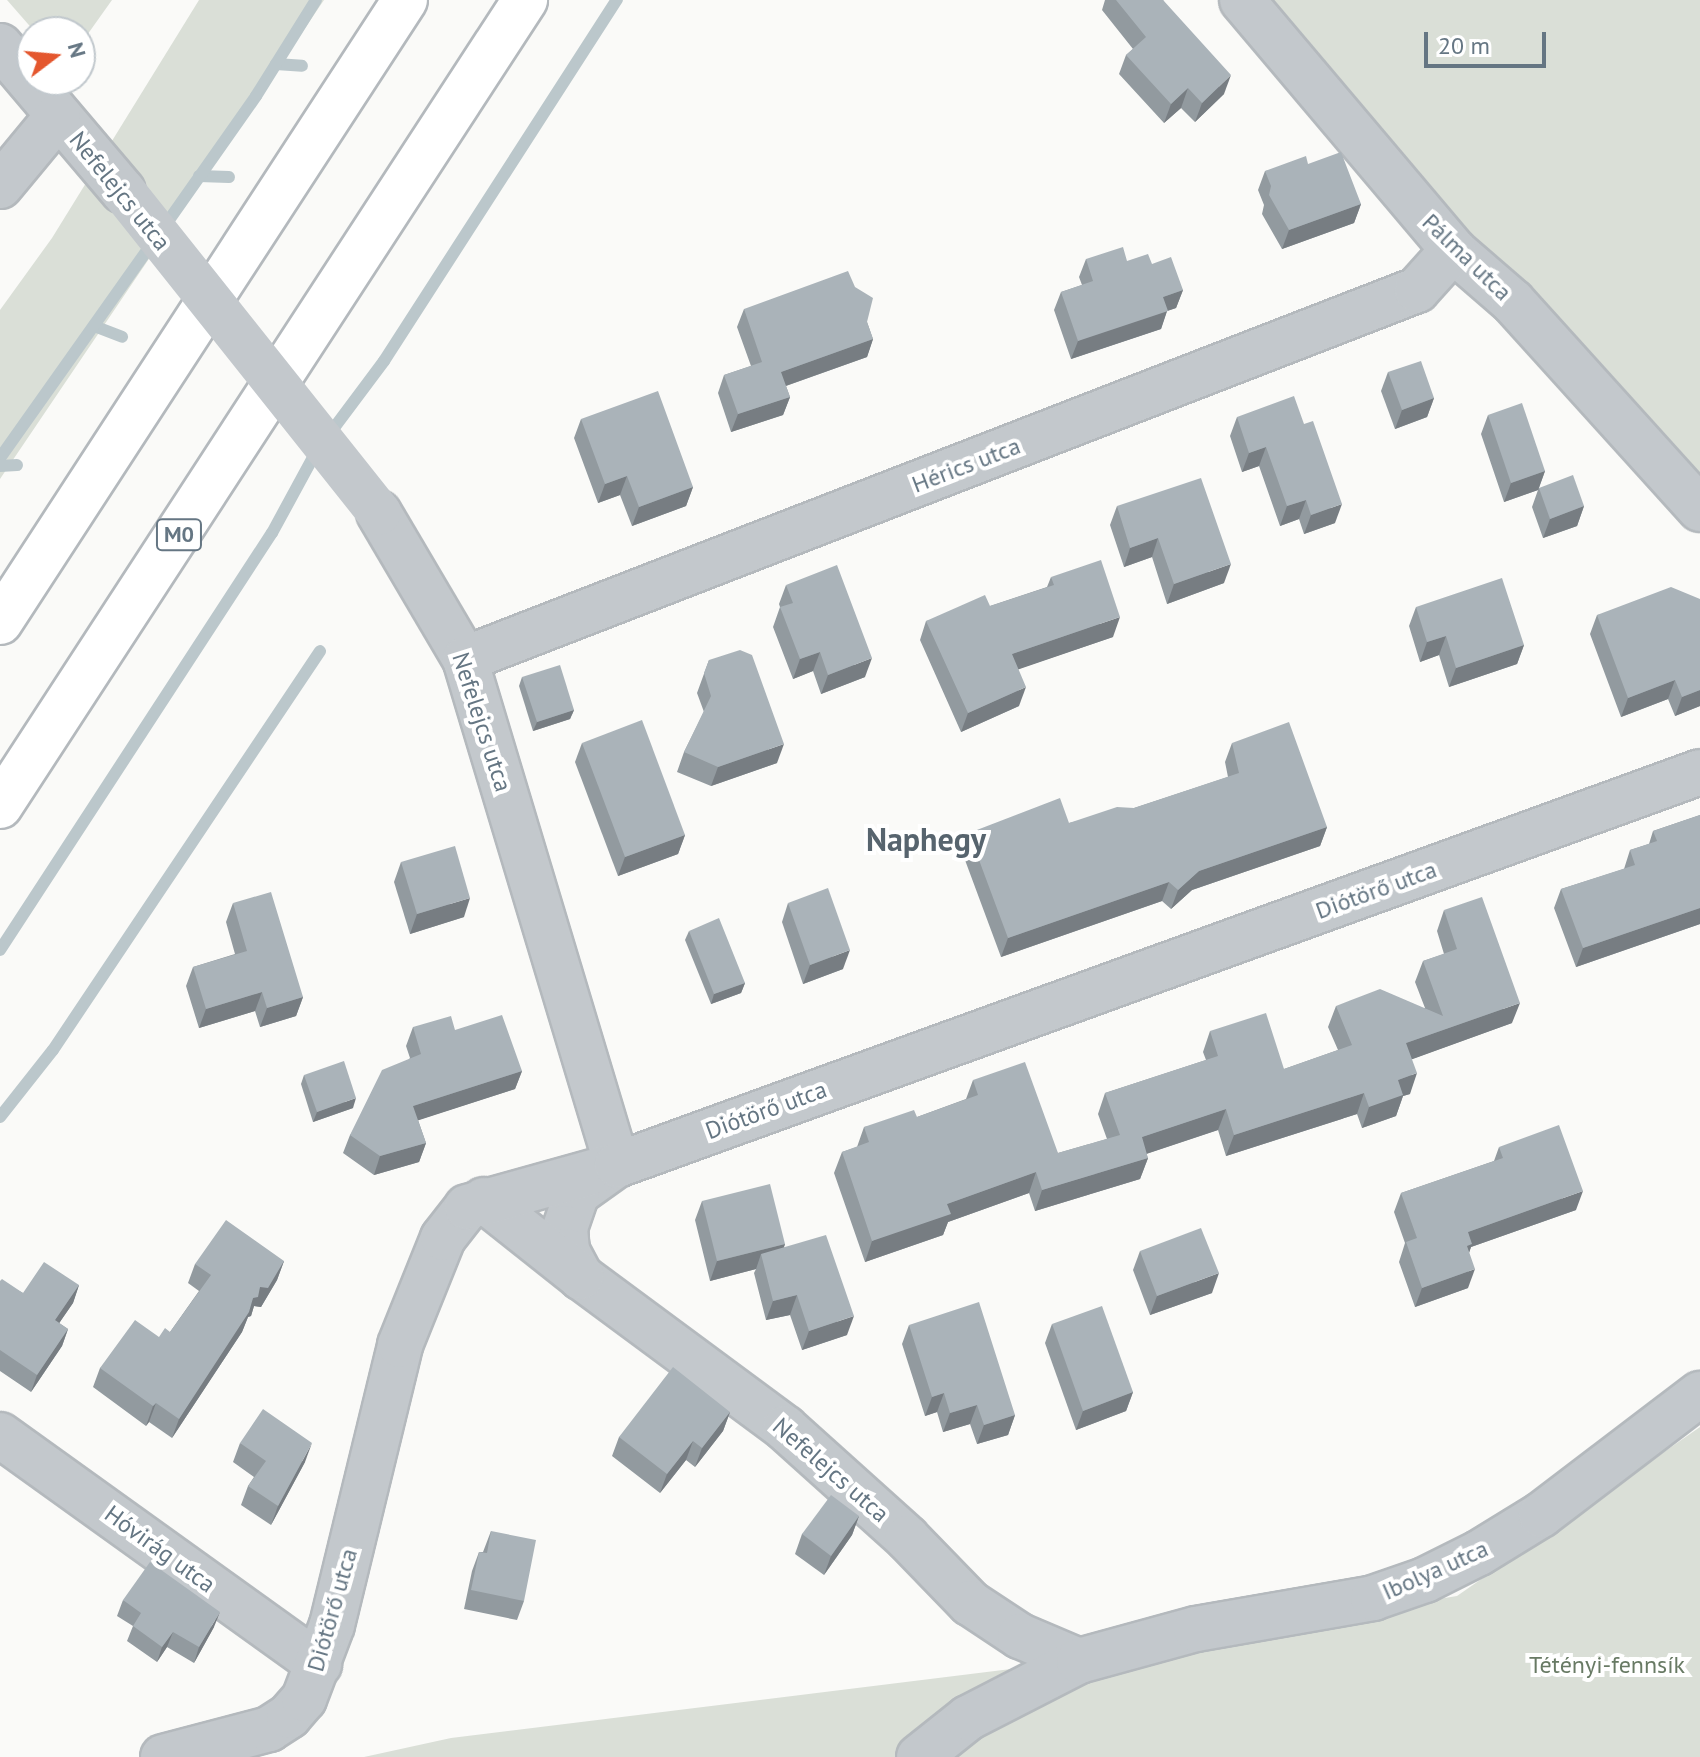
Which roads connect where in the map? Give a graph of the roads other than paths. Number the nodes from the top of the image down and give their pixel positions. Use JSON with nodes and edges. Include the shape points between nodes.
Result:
{"nodes":[{"id":1,"x":405,"y":0,"type":"edge"},
{"id":2,"x":525,"y":0,"type":"edge"},
{"id":3,"x":1242,"y":0,"type":"edge"},
{"id":4,"x":0,"y":46,"type":"edge"},
{"id":5,"x":58,"y":116,"type":"junction"},
{"id":6,"x":0,"y":186,"type":"edge"},
{"id":7,"x":1453,"y":250,"type":"junction"},
{"id":8,"x":1700,"y":509,"type":"edge"},
{"id":9,"x":0,"y":622,"type":"edge"},
{"id":10,"x":465,"y":659,"type":"junction"},
{"id":11,"x":1700,"y":772,"type":"edge"},
{"id":12,"x":0,"y":806,"type":"edge"},
{"id":13,"x":617,"y":1165,"type":"junction"},
{"id":14,"x":484,"y":1200,"type":"junction"},
{"id":15,"x":581,"y":1277,"type":"junction"},
{"id":16,"x":1700,"y":1394,"type":"edge"},
{"id":17,"x":0,"y":1435,"type":"edge"},
{"id":18,"x":1079,"y":1661,"type":"junction"},
{"id":19,"x":319,"y":1664,"type":"junction"},
{"id":20,"x":163,"y":1757,"type":"edge"},
{"id":21,"x":919,"y":1757,"type":"edge"}],
"edges":[{"from":1,"to":9,"type":"highway"},
{"from":2,"to":12,"type":"highway","number":"M0"},
{"from":3,"to":7,"type":"street","name":"Pálma utca"},
{"from":4,"to":5,"type":"street","name":"Nefelejcs utca"},
{"from":5,"to":6,"type":"street"},
{"from":5,"to":10,"type":"street","name":"Nefelejcs utca","bridge":true,"via":[[379,513]]},
{"from":7,"to":8,"type":"street","name":"Pálma utca","via":[[1513,302]]},
{"from":7,"to":10,"type":"street","name":"Hérics utca","via":[[1417,290]]},
{"from":10,"to":13,"type":"street","name":"Nefelejcs utca"},
{"from":11,"to":13,"type":"street","name":"Diótörő utca"},
{"from":13,"to":14,"type":"street","name":"Diótörő utca"},
{"from":13,"to":15,"type":"street","via":[[577,1193],[565,1228],[567,1251]]},
{"from":14,"to":15,"type":"street","name":"Nefelejcs utca"},
{"from":14,"to":19,"type":"street","name":"Diótörő utca","via":[[467,1207],[443,1238],[400,1345]]},
{"from":15,"to":18,"type":"street","name":"Nefelejcs utca","via":[[785,1428],[970,1603],[1020,1636]]},
{"from":16,"to":18,"type":"street","name":"Ibolya utca","via":[[1541,1515],[1425,1580],[1373,1598],[1196,1629]]},
{"from":17,"to":19,"type":"street","name":"Hóvirág utca"},
{"from":18,"to":21,"type":"street","name":"Ibolya utca","via":[[968,1718]]},
{"from":19,"to":20,"type":"street","name":"Diótörő utca","via":[[304,1699],[269,1729]]}]}
